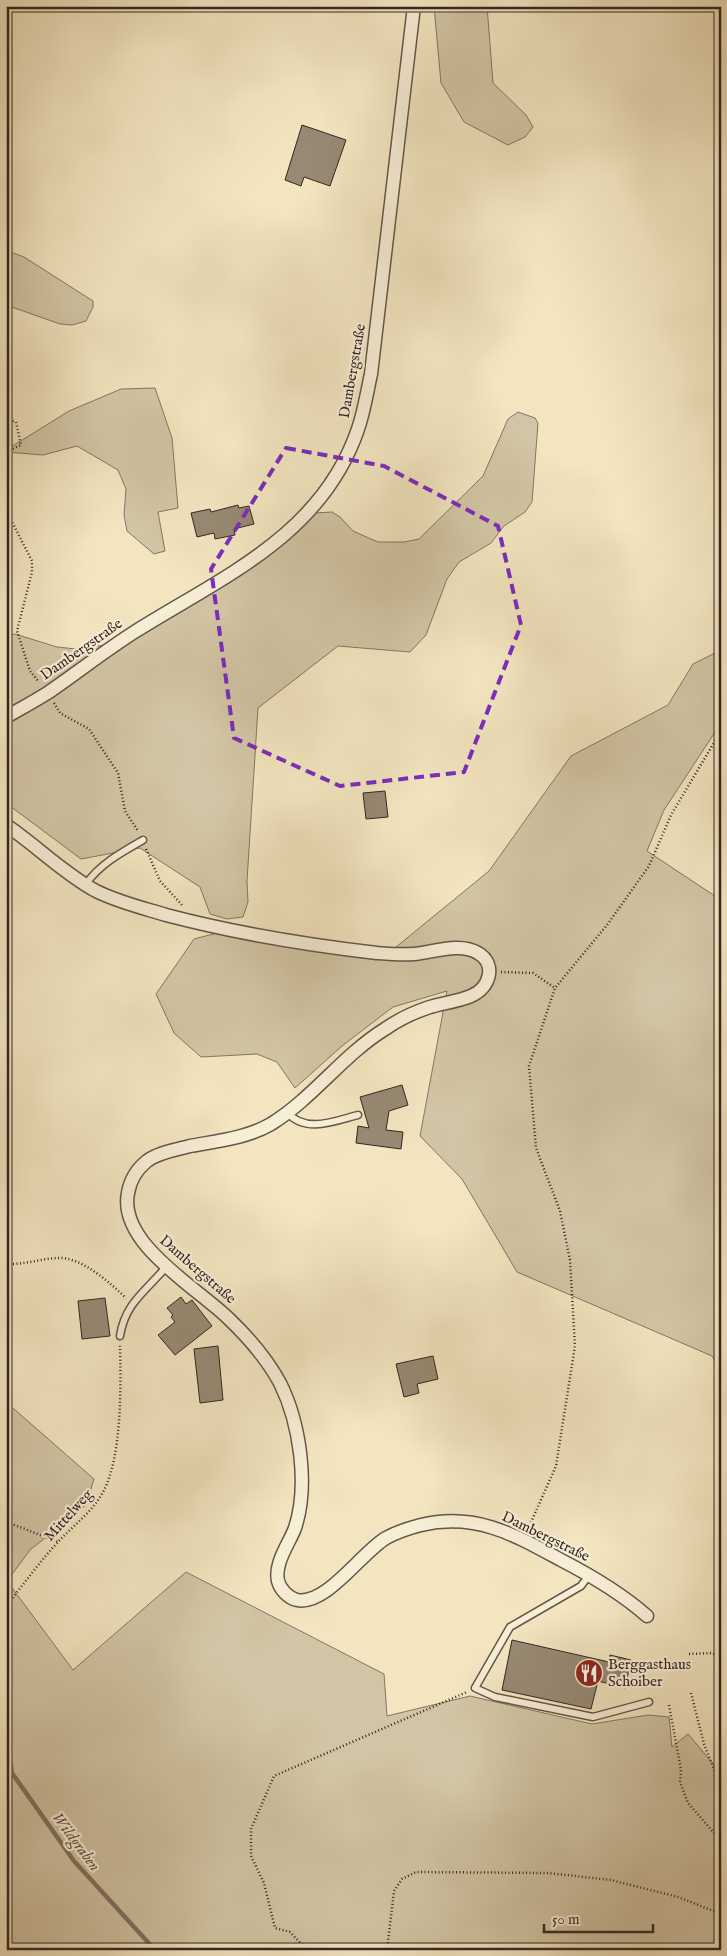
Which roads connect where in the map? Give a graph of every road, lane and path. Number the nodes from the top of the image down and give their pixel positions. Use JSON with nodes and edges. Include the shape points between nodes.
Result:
{"nodes":[{"id":1,"x":414,"y":6,"type":"edge"},
{"id":2,"x":6,"y":419,"type":"edge"},
{"id":3,"x":6,"y":452,"type":"edge"},
{"id":4,"x":6,"y":717,"type":"edge"},
{"id":5,"x":721,"y":731,"type":"edge"},
{"id":6,"x":6,"y":825,"type":"edge"},
{"id":7,"x":143,"y":840,"type":"joint"},
{"id":8,"x":86,"y":884,"type":"junction"},
{"id":9,"x":188,"y":921,"type":"junction"},
{"id":10,"x":490,"y":971,"type":"junction"},
{"id":11,"x":556,"y":988,"type":"junction"},
{"id":12,"x":287,"y":1112,"type":"junction"},
{"id":13,"x":358,"y":1115,"type":"dead end"},
{"id":14,"x":6,"y":1264,"type":"edge"},
{"id":15,"x":167,"y":1266,"type":"junction"},
{"id":16,"x":132,"y":1304,"type":"junction"},
{"id":17,"x":120,"y":1336,"type":"joint"},
{"id":18,"x":534,"y":1515,"type":"dead end"},
{"id":19,"x":6,"y":1518,"type":"edge"},
{"id":20,"x":58,"y":1542,"type":"junction"},
{"id":21,"x":589,"y":1575,"type":"junction"},
{"id":22,"x":6,"y":1606,"type":"edge"},
{"id":23,"x":646,"y":1616,"type":"dead end"},
{"id":24,"x":688,"y":1654,"type":"dead end"},
{"id":25,"x":721,"y":1658,"type":"edge"},
{"id":26,"x":475,"y":1688,"type":"junction"},
{"id":27,"x":690,"y":1693,"type":"dead end"},
{"id":28,"x":649,"y":1702,"type":"dead end"},
{"id":29,"x":669,"y":1705,"type":"dead end"},
{"id":30,"x":721,"y":1787,"type":"edge"},
{"id":31,"x":721,"y":1840,"type":"edge"},
{"id":32,"x":721,"y":1914,"type":"edge"},
{"id":33,"x":308,"y":1950,"type":"edge"},
{"id":34,"x":342,"y":1950,"type":"edge"},
{"id":35,"x":361,"y":1950,"type":"edge"},
{"id":36,"x":387,"y":1950,"type":"edge"}],
"edges":[{"from":1,"to":4,"type":"street","name":"Dambergstraße","via":[[371,374],[358,429],[337,474],[294,528],[269,548]]},
{"from":2,"to":3,"type":"path","via":[[16,422],[21,445]]},
{"from":5,"to":11,"type":"path","via":[[671,815],[649,866]]},
{"from":6,"to":8,"type":"street"},
{"from":7,"to":8,"type":"lane","via":[[102,866]]},
{"from":7,"to":9,"type":"path","via":[[160,881],[186,909]]},
{"from":8,"to":9,"type":"street","via":[[119,900]]},
{"from":9,"to":10,"type":"street","via":[[375,953],[398,955],[469,949],[481,954]]},
{"from":10,"to":11,"type":"path","via":[[533,973]]},
{"from":10,"to":12,"type":"street","name":"Dambergstraße","via":[[483,989],[473,996],[426,1008],[383,1030]]},
{"from":11,"to":18,"type":"path","via":[[529,1066],[536,1148],[560,1211],[570,1260],[575,1346],[556,1466]]},
{"from":12,"to":13,"type":"lane","via":[[292,1118],[308,1124]]},
{"from":12,"to":15,"type":"street","name":"Dambergstraße","via":[[256,1131],[160,1154],[146,1161],[136,1172],[127,1201],[129,1217],[148,1248]]},
{"from":14,"to":16,"type":"path","via":[[59,1258],[76,1262],[105,1278]]},
{"from":15,"to":16,"type":"lane"},
{"from":15,"to":21,"type":"street","name":"Dambergstraße","via":[[249,1339],[280,1383],[287,1401],[299,1448],[301,1471],[298,1514],[277,1579],[289,1596],[298,1600],[313,1599],[325,1592],[370,1549],[389,1536],[410,1528],[456,1520],[500,1529]]},
{"from":16,"to":17,"type":"lane","via":[[122,1321]]},
{"from":17,"to":20,"type":"path","name":"Mittelweg","via":[[119,1407],[113,1464],[104,1491],[96,1503]]},
{"from":19,"to":20,"type":"path","via":[[12,1524]]},
{"from":20,"to":22,"type":"path","name":"Mittelweg"},
{"from":21,"to":23,"type":"street","name":"Dambergstraße"},
{"from":21,"to":26,"type":"lane","via":[[581,1586],[510,1627]]},
{"from":24,"to":25,"type":"path","via":[[712,1653]]},
{"from":26,"to":28,"type":"lane","via":[[494,1696],[592,1717]]},
{"from":26,"to":33,"type":"path","via":[[274,1776],[251,1829],[251,1856],[264,1883],[275,1928],[290,1932]]},
{"from":27,"to":30,"type":"path","via":[[704,1744]]},
{"from":29,"to":31,"type":"path","via":[[681,1770],[680,1782],[688,1803]]},
{"from":32,"to":36,"type":"path","via":[[678,1897],[611,1880],[548,1873],[416,1872],[402,1879],[394,1891]]},
{"from":34,"to":35,"type":"path"}]}
